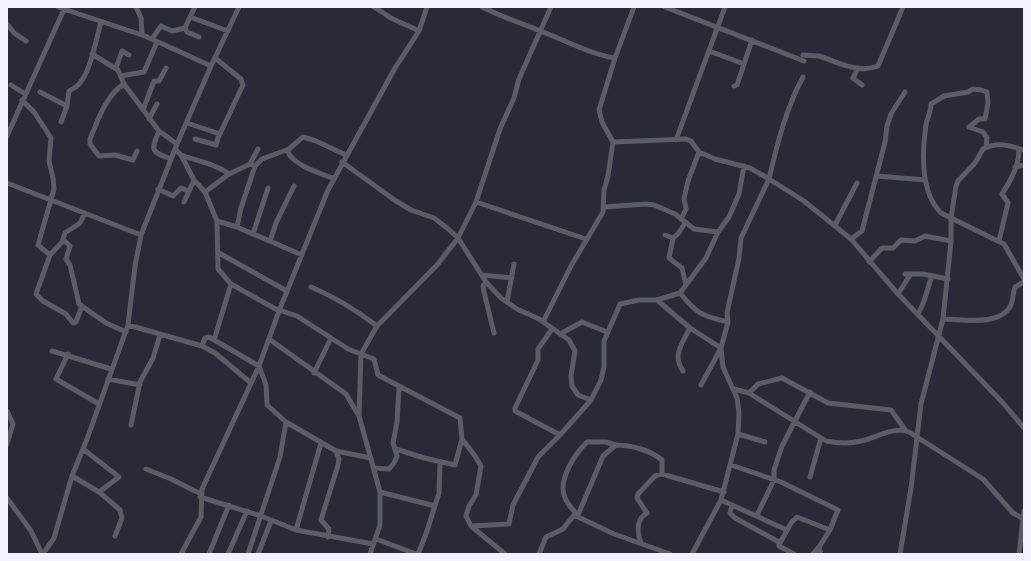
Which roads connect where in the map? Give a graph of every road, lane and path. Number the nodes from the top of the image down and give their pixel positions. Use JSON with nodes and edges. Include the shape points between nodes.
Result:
{"nodes":[{"id":1,"x":58,"y":7,"type":"edge"},
{"id":2,"x":136,"y":7,"type":"edge"},
{"id":3,"x":195,"y":7,"type":"edge"},
{"id":4,"x":239,"y":7,"type":"edge"},
{"id":5,"x":374,"y":7,"type":"edge"},
{"id":6,"x":427,"y":7,"type":"edge"},
{"id":7,"x":482,"y":7,"type":"edge"},
{"id":8,"x":552,"y":7,"type":"edge"},
{"id":9,"x":634,"y":7,"type":"edge"},
{"id":10,"x":665,"y":7,"type":"edge"},
{"id":11,"x":725,"y":7,"type":"edge"},
{"id":12,"x":903,"y":7,"type":"edge"},
{"id":13,"x":65,"y":8,"type":"edge"},
{"id":14,"x":190,"y":17,"type":"junction"},
{"id":15,"x":101,"y":22,"type":"junction"},
{"id":16,"x":8,"y":27,"type":"edge"},
{"id":17,"x":718,"y":27,"type":"junction"},
{"id":18,"x":185,"y":28,"type":"junction"},
{"id":19,"x":419,"y":30,"type":"junction"},
{"id":20,"x":228,"y":31,"type":"junction"},
{"id":21,"x":540,"y":31,"type":"junction"},
{"id":22,"x":142,"y":36,"type":"junction"},
{"id":23,"x":199,"y":37,"type":"dead end"},
{"id":24,"x":152,"y":39,"type":"junction"},
{"id":25,"x":752,"y":40,"type":"junction"},
{"id":26,"x":26,"y":41,"type":"dead end"},
{"id":27,"x":157,"y":42,"type":"junction"},
{"id":28,"x":709,"y":51,"type":"junction"},
{"id":29,"x":92,"y":54,"type":"junction"},
{"id":30,"x":130,"y":55,"type":"dead end"},
{"id":31,"x":215,"y":58,"type":"junction"},
{"id":32,"x":615,"y":58,"type":"junction"},
{"id":33,"x":744,"y":64,"type":"junction"},
{"id":34,"x":211,"y":66,"type":"junction"},
{"id":35,"x":116,"y":68,"type":"junction"},
{"id":36,"x":166,"y":68,"type":"dead end"},
{"id":37,"x":858,"y":68,"type":"junction"},
{"id":38,"x":121,"y":76,"type":"junction"},
{"id":39,"x":802,"y":77,"type":"dead end"},
{"id":40,"x":124,"y":84,"type":"junction"},
{"id":41,"x":11,"y":85,"type":"dead end"},
{"id":42,"x":862,"y":85,"type":"dead end"},
{"id":43,"x":734,"y":86,"type":"dead end"},
{"id":44,"x":40,"y":92,"type":"dead end"},
{"id":45,"x":905,"y":92,"type":"dead end"},
{"id":46,"x":25,"y":94,"type":"junction"},
{"id":47,"x":22,"y":100,"type":"junction"},
{"id":48,"x":157,"y":104,"type":"dead end"},
{"id":49,"x":67,"y":106,"type":"junction"},
{"id":50,"x":143,"y":110,"type":"junction"},
{"id":51,"x":149,"y":119,"type":"junction"},
{"id":52,"x":61,"y":122,"type":"dead end"},
{"id":53,"x":187,"y":123,"type":"junction"},
{"id":54,"x":159,"y":131,"type":"junction"},
{"id":55,"x":220,"y":134,"type":"junction"},
{"id":56,"x":7,"y":136,"type":"edge"},
{"id":57,"x":195,"y":139,"type":"dead end"},
{"id":58,"x":676,"y":140,"type":"junction"},
{"id":59,"x":613,"y":142,"type":"junction"},
{"id":60,"x":176,"y":146,"type":"junction"},
{"id":61,"x":986,"y":147,"type":"junction"},
{"id":62,"x":1018,"y":148,"type":"junction"},
{"id":63,"x":258,"y":150,"type":"dead end"},
{"id":64,"x":287,"y":150,"type":"junction"},
{"id":65,"x":1024,"y":150,"type":"edge"},
{"id":66,"x":137,"y":151,"type":"dead end"},
{"id":67,"x":699,"y":152,"type":"junction"},
{"id":68,"x":181,"y":155,"type":"junction"},
{"id":69,"x":346,"y":155,"type":"junction"},
{"id":70,"x":170,"y":159,"type":"junction"},
{"id":71,"x":342,"y":162,"type":"junction"},
{"id":72,"x":253,"y":165,"type":"junction"},
{"id":73,"x":1024,"y":165,"type":"edge"},
{"id":74,"x":744,"y":166,"type":"junction"},
{"id":75,"x":1015,"y":167,"type":"junction"},
{"id":76,"x":229,"y":174,"type":"junction"},
{"id":77,"x":877,"y":176,"type":"junction"},
{"id":78,"x":333,"y":178,"type":"junction"},
{"id":79,"x":769,"y":179,"type":"junction"},
{"id":80,"x":194,"y":180,"type":"junction"},
{"id":81,"x":924,"y":180,"type":"junction"},
{"id":82,"x":7,"y":183,"type":"edge"},
{"id":83,"x":857,"y":183,"type":"dead end"},
{"id":84,"x":294,"y":186,"type":"dead end"},
{"id":85,"x":268,"y":188,"type":"dead end"},
{"id":86,"x":158,"y":189,"type":"junction"},
{"id":87,"x":188,"y":191,"type":"junction"},
{"id":88,"x":205,"y":192,"type":"junction"},
{"id":89,"x":50,"y":201,"type":"junction"},
{"id":90,"x":184,"y":202,"type":"dead end"},
{"id":91,"x":476,"y":202,"type":"junction"},
{"id":92,"x":604,"y":207,"type":"junction"},
{"id":93,"x":84,"y":213,"type":"junction"},
{"id":94,"x":951,"y":219,"type":"junction"},
{"id":95,"x":217,"y":221,"type":"junction"},
{"id":96,"x":683,"y":221,"type":"junction"},
{"id":97,"x":835,"y":225,"type":"junction"},
{"id":98,"x":237,"y":227,"type":"junction"},
{"id":99,"x":718,"y":232,"type":"junction"},
{"id":100,"x":253,"y":234,"type":"junction"},
{"id":101,"x":141,"y":235,"type":"junction"},
{"id":102,"x":664,"y":235,"type":"dead end"},
{"id":103,"x":458,"y":238,"type":"junction"},
{"id":104,"x":673,"y":238,"type":"junction"},
{"id":105,"x":63,"y":239,"type":"junction"},
{"id":106,"x":586,"y":239,"type":"junction"},
{"id":107,"x":852,"y":239,"type":"junction"},
{"id":108,"x":270,"y":241,"type":"junction"},
{"id":109,"x":952,"y":241,"type":"junction"},
{"id":110,"x":999,"y":241,"type":"junction"},
{"id":111,"x":219,"y":254,"type":"junction"},
{"id":112,"x":50,"y":255,"type":"junction"},
{"id":113,"x":302,"y":255,"type":"junction"},
{"id":114,"x":870,"y":262,"type":"junction"},
{"id":115,"x":514,"y":264,"type":"dead end"},
{"id":116,"x":482,"y":275,"type":"junction"},
{"id":117,"x":932,"y":276,"type":"junction"},
{"id":118,"x":512,"y":278,"type":"junction"},
{"id":119,"x":948,"y":278,"type":"junction"},
{"id":120,"x":1024,"y":279,"type":"edge"},
{"id":121,"x":486,"y":282,"type":"junction"},
{"id":122,"x":1024,"y":282,"type":"edge"},
{"id":123,"x":231,"y":284,"type":"junction"},
{"id":124,"x":686,"y":285,"type":"junction"},
{"id":125,"x":311,"y":287,"type":"dead end"},
{"id":126,"x":287,"y":291,"type":"junction"},
{"id":127,"x":680,"y":293,"type":"junction"},
{"id":128,"x":898,"y":294,"type":"junction"},
{"id":129,"x":657,"y":300,"type":"junction"},
{"id":130,"x":507,"y":302,"type":"junction"},
{"id":131,"x":82,"y":306,"type":"junction"},
{"id":132,"x":279,"y":311,"type":"junction"},
{"id":133,"x":918,"y":314,"type":"junction"},
{"id":134,"x":943,"y":319,"type":"junction"},
{"id":135,"x":543,"y":322,"type":"junction"},
{"id":136,"x":728,"y":322,"type":"junction"},
{"id":137,"x":128,"y":326,"type":"junction"},
{"id":138,"x":377,"y":326,"type":"junction"},
{"id":139,"x":690,"y":328,"type":"junction"},
{"id":140,"x":552,"y":329,"type":"junction"},
{"id":141,"x":126,"y":332,"type":"junction"},
{"id":142,"x":607,"y":332,"type":"junction"},
{"id":143,"x":494,"y":333,"type":"dead end"},
{"id":144,"x":560,"y":334,"type":"junction"},
{"id":145,"x":160,"y":335,"type":"junction"},
{"id":146,"x":940,"y":337,"type":"junction"},
{"id":147,"x":331,"y":338,"type":"junction"},
{"id":148,"x":268,"y":339,"type":"junction"},
{"id":149,"x":214,"y":340,"type":"junction"},
{"id":150,"x":202,"y":346,"type":"junction"},
{"id":151,"x":721,"y":348,"type":"junction"},
{"id":152,"x":52,"y":351,"type":"dead end"},
{"id":153,"x":68,"y":354,"type":"junction"},
{"id":154,"x":362,"y":354,"type":"junction"},
{"id":155,"x":259,"y":366,"type":"junction"},
{"id":156,"x":111,"y":369,"type":"junction"},
{"id":157,"x":683,"y":371,"type":"dead end"},
{"id":158,"x":314,"y":373,"type":"junction"},
{"id":159,"x":108,"y":379,"type":"junction"},
{"id":160,"x":251,"y":383,"type":"junction"},
{"id":161,"x":140,"y":385,"type":"junction"},
{"id":162,"x":701,"y":385,"type":"dead end"},
{"id":163,"x":399,"y":388,"type":"junction"},
{"id":164,"x":734,"y":389,"type":"junction"},
{"id":165,"x":810,"y":392,"type":"junction"},
{"id":166,"x":749,"y":393,"type":"junction"},
{"id":167,"x":591,"y":400,"type":"junction"},
{"id":168,"x":99,"y":404,"type":"junction"},
{"id":169,"x":7,"y":411,"type":"edge"},
{"id":170,"x":359,"y":416,"type":"junction"},
{"id":171,"x":796,"y":421,"type":"junction"},
{"id":172,"x":286,"y":422,"type":"junction"},
{"id":173,"x":131,"y":426,"type":"dead end"},
{"id":174,"x":1024,"y":428,"type":"edge"},
{"id":175,"x":906,"y":431,"type":"junction"},
{"id":176,"x":738,"y":434,"type":"junction"},
{"id":177,"x":560,"y":435,"type":"junction"},
{"id":178,"x":821,"y":438,"type":"junction"},
{"id":179,"x":917,"y":438,"type":"junction"},
{"id":180,"x":462,"y":439,"type":"junction"},
{"id":181,"x":321,"y":442,"type":"junction"},
{"id":182,"x":765,"y":442,"type":"dead end"},
{"id":183,"x":7,"y":444,"type":"edge"},
{"id":184,"x":616,"y":445,"type":"junction"},
{"id":185,"x":83,"y":449,"type":"junction"},
{"id":186,"x":396,"y":449,"type":"junction"},
{"id":187,"x":336,"y":451,"type":"junction"},
{"id":188,"x":371,"y":458,"type":"junction"},
{"id":189,"x":440,"y":462,"type":"junction"},
{"id":190,"x":731,"y":465,"type":"junction"},
{"id":191,"x":374,"y":468,"type":"junction"},
{"id":192,"x":146,"y":469,"type":"dead end"},
{"id":193,"x":662,"y":474,"type":"junction"},
{"id":194,"x":72,"y":476,"type":"junction"},
{"id":195,"x":810,"y":477,"type":"dead end"},
{"id":196,"x":774,"y":480,"type":"junction"},
{"id":197,"x":99,"y":492,"type":"junction"},
{"id":198,"x":380,"y":492,"type":"junction"},
{"id":199,"x":724,"y":492,"type":"junction"},
{"id":200,"x":201,"y":495,"type":"junction"},
{"id":201,"x":7,"y":498,"type":"edge"},
{"id":202,"x":721,"y":500,"type":"junction"},
{"id":203,"x":229,"y":505,"type":"junction"},
{"id":204,"x":732,"y":505,"type":"junction"},
{"id":205,"x":435,"y":506,"type":"junction"},
{"id":206,"x":246,"y":511,"type":"junction"},
{"id":207,"x":1024,"y":511,"type":"edge"},
{"id":208,"x":578,"y":515,"type":"junction"},
{"id":209,"x":757,"y":515,"type":"junction"},
{"id":210,"x":261,"y":516,"type":"junction"},
{"id":211,"x":1023,"y":519,"type":"edge"},
{"id":212,"x":271,"y":521,"type":"junction"},
{"id":213,"x":471,"y":526,"type":"junction"},
{"id":214,"x":296,"y":530,"type":"junction"},
{"id":215,"x":787,"y":530,"type":"junction"},
{"id":216,"x":830,"y":530,"type":"junction"},
{"id":217,"x":115,"y":536,"type":"dead end"},
{"id":218,"x":328,"y":537,"type":"junction"},
{"id":219,"x":375,"y":541,"type":"junction"},
{"id":220,"x":641,"y":543,"type":"junction"},
{"id":221,"x":780,"y":543,"type":"junction"},
{"id":222,"x":819,"y":547,"type":"junction"},
{"id":223,"x":404,"y":553,"type":"edge"},
{"id":224,"x":43,"y":554,"type":"edge"},
{"id":225,"x":181,"y":554,"type":"edge"},
{"id":226,"x":209,"y":554,"type":"edge"},
{"id":227,"x":228,"y":554,"type":"edge"},
{"id":228,"x":248,"y":554,"type":"edge"},
{"id":229,"x":258,"y":554,"type":"edge"},
{"id":230,"x":370,"y":554,"type":"edge"},
{"id":231,"x":417,"y":554,"type":"edge"},
{"id":232,"x":505,"y":554,"type":"edge"},
{"id":233,"x":539,"y":554,"type":"edge"},
{"id":234,"x":670,"y":554,"type":"edge"},
{"id":235,"x":692,"y":554,"type":"edge"},
{"id":236,"x":794,"y":554,"type":"edge"},
{"id":237,"x":813,"y":554,"type":"edge"},
{"id":238,"x":821,"y":554,"type":"edge"},
{"id":239,"x":900,"y":554,"type":"edge"},
{"id":240,"x":1019,"y":554,"type":"edge"}],
"edges":[{"from":1,"to":13,"type":"street"},
{"from":2,"to":22,"type":"street","via":[[141,18]]},
{"from":3,"to":14,"type":"street"},
{"from":4,"to":20,"type":"street"},
{"from":5,"to":19,"type":"street","via":[[391,18]]},
{"from":6,"to":19,"type":"street"},
{"from":7,"to":21,"type":"street","via":[[513,22]]},
{"from":8,"to":21,"type":"street"},
{"from":9,"to":32,"type":"street"},
{"from":10,"to":17,"type":"street"},
{"from":11,"to":17,"type":"street"},
{"from":12,"to":37,"type":"street","via":[[878,66]]},
{"from":13,"to":15,"type":"street"},
{"from":13,"to":46,"type":"street"},
{"from":14,"to":18,"type":"street"},
{"from":14,"to":20,"type":"street"},
{"from":15,"to":22,"type":"street"},
{"from":15,"to":29,"type":"street"},
{"from":16,"to":26,"type":"street"},
{"from":17,"to":25,"type":"street"},
{"from":17,"to":28,"type":"street"},
{"from":18,"to":23,"type":"street","via":[[187,32]]},
{"from":18,"to":24,"type":"street","via":[[172,30],[161,26]]},
{"from":19,"to":69,"type":"street"},
{"from":20,"to":31,"type":"street"},
{"from":21,"to":32,"type":"street","via":[[596,54]]},
{"from":21,"to":91,"type":"street","via":[[500,129]]},
{"from":22,"to":24,"type":"street"},
{"from":24,"to":27,"type":"street"},
{"from":25,"to":33,"type":"street"},
{"from":25,"to":37,"type":"street","via":[[804,58],[818,56]]},
{"from":27,"to":34,"type":"street"},
{"from":27,"to":38,"type":"street","via":[[144,72]]},
{"from":28,"to":33,"type":"street"},
{"from":28,"to":58,"type":"street"},
{"from":29,"to":35,"type":"street"},
{"from":29,"to":49,"type":"street","via":[[81,82],[69,91]]},
{"from":30,"to":35,"type":"street","via":[[122,51]]},
{"from":31,"to":34,"type":"street"},
{"from":31,"to":55,"type":"street","via":[[241,79],[243,85]]},
{"from":32,"to":59,"type":"street","via":[[599,110],[602,122]]},
{"from":33,"to":43,"type":"street","via":[[737,85]]},
{"from":34,"to":53,"type":"street"},
{"from":35,"to":38,"type":"street"},
{"from":36,"to":50,"type":"street","via":[[159,81],[154,81]]},
{"from":37,"to":42,"type":"street","via":[[853,80]]},
{"from":38,"to":40,"type":"street"},
{"from":39,"to":79,"type":"street","via":[[796,88]]},
{"from":40,"to":50,"type":"street"},
{"from":40,"to":66,"type":"street","via":[[110,96],[90,142],[96,154],[102,157],[115,155],[133,160]]},
{"from":41,"to":46,"type":"street"},
{"from":44,"to":49,"type":"street"},
{"from":45,"to":77,"type":"street","via":[[886,126]]},
{"from":46,"to":47,"type":"street"},
{"from":47,"to":56,"type":"street"},
{"from":47,"to":89,"type":"street","via":[[34,112],[51,138],[49,161],[54,184]]},
{"from":48,"to":51,"type":"street"},
{"from":49,"to":52,"type":"street"},
{"from":50,"to":51,"type":"street"},
{"from":51,"to":54,"type":"street"},
{"from":53,"to":55,"type":"street"},
{"from":53,"to":60,"type":"street"},
{"from":54,"to":60,"type":"street"},
{"from":54,"to":70,"type":"street","via":[[153,151]]},
{"from":55,"to":57,"type":"street","via":[[216,145]]},
{"from":58,"to":59,"type":"street"},
{"from":58,"to":67,"type":"street","via":[[691,141]]},
{"from":59,"to":92,"type":"street","via":[[604,190]]},
{"from":60,"to":68,"type":"street"},
{"from":60,"to":70,"type":"street"},
{"from":61,"to":62,"type":"street","via":[[1005,144]]},
{"from":61,"to":81,"type":"street","via":[[983,132],[969,127],[979,119],[985,119],[987,92],[973,89],[944,96],[931,104],[926,124]]},
{"from":61,"to":94,"type":"street","via":[[958,181]]},
{"from":62,"to":65,"type":"street"},
{"from":62,"to":75,"type":"street"},
{"from":63,"to":72,"type":"street"},
{"from":64,"to":69,"type":"street","via":[[306,137]]},
{"from":64,"to":72,"type":"street"},
{"from":64,"to":78,"type":"street","via":[[297,162]]},
{"from":67,"to":74,"type":"street","via":[[724,162]]},
{"from":67,"to":96,"type":"street","via":[[688,181]]},
{"from":68,"to":76,"type":"street","via":[[200,163],[217,166]]},
{"from":68,"to":80,"type":"street"},
{"from":69,"to":71,"type":"street"},
{"from":70,"to":86,"type":"street"},
{"from":71,"to":78,"type":"street"},
{"from":71,"to":103,"type":"street","via":[[396,201],[411,210],[434,218]]},
{"from":72,"to":76,"type":"street"},
{"from":72,"to":98,"type":"street"},
{"from":73,"to":75,"type":"street"},
{"from":74,"to":79,"type":"street"},
{"from":74,"to":99,"type":"street","via":[[739,194],[730,217]]},
{"from":75,"to":110,"type":"street","via":[[1002,194],[1008,203]]},
{"from":76,"to":88,"type":"street"},
{"from":77,"to":81,"type":"street"},
{"from":77,"to":107,"type":"street","via":[[862,231]]},
{"from":78,"to":113,"type":"street"},
{"from":79,"to":97,"type":"street"},
{"from":79,"to":136,"type":"street","via":[[741,238],[727,312]]},
{"from":80,"to":87,"type":"street"},
{"from":80,"to":88,"type":"street"},
{"from":81,"to":94,"type":"street","via":[[937,210]]},
{"from":82,"to":89,"type":"street"},
{"from":83,"to":97,"type":"street"},
{"from":84,"to":108,"type":"street","via":[[276,222]]},
{"from":85,"to":100,"type":"street"},
{"from":86,"to":87,"type":"street","via":[[173,196],[181,188]]},
{"from":86,"to":101,"type":"street"},
{"from":87,"to":90,"type":"street"},
{"from":88,"to":95,"type":"street"},
{"from":89,"to":93,"type":"street"},
{"from":89,"to":112,"type":"street","via":[[38,245]]},
{"from":91,"to":103,"type":"street"},
{"from":91,"to":106,"type":"street"},
{"from":92,"to":96,"type":"street","via":[[654,205],[675,214]]},
{"from":92,"to":106,"type":"street","via":[[601,218]]},
{"from":93,"to":101,"type":"street"},
{"from":93,"to":105,"type":"street","via":[[80,223],[65,233]]},
{"from":94,"to":109,"type":"street"},
{"from":94,"to":110,"type":"street"},
{"from":95,"to":98,"type":"street"},
{"from":95,"to":111,"type":"street"},
{"from":96,"to":99,"type":"street","via":[[694,229]]},
{"from":96,"to":104,"type":"street","via":[[678,234]]},
{"from":97,"to":107,"type":"street"},
{"from":98,"to":100,"type":"street"},
{"from":99,"to":124,"type":"street","via":[[706,258]]},
{"from":100,"to":108,"type":"street"},
{"from":101,"to":137,"type":"street"},
{"from":102,"to":104,"type":"street"},
{"from":103,"to":116,"type":"street"},
{"from":103,"to":138,"type":"street","via":[[436,265]]},
{"from":104,"to":124,"type":"street","via":[[669,258],[682,268]]},
{"from":105,"to":112,"type":"street"},
{"from":105,"to":131,"type":"street","via":[[69,244],[66,259]]},
{"from":106,"to":135,"type":"street"},
{"from":107,"to":114,"type":"street"},
{"from":108,"to":113,"type":"street"},
{"from":109,"to":114,"type":"street","via":[[925,236],[915,240],[904,238],[893,248],[882,248]]},
{"from":109,"to":119,"type":"street"},
{"from":110,"to":120,"type":"street","via":[[1004,244]]},
{"from":111,"to":123,"type":"street","via":[[217,266]]},
{"from":111,"to":126,"type":"street"},
{"from":112,"to":131,"type":"street","via":[[36,296],[66,314],[73,323],[76,322]]},
{"from":113,"to":126,"type":"street"},
{"from":114,"to":128,"type":"street"},
{"from":115,"to":118,"type":"street"},
{"from":116,"to":118,"type":"street"},
{"from":116,"to":121,"type":"street"},
{"from":117,"to":119,"type":"street"},
{"from":117,"to":128,"type":"street","via":[[908,274]]},
{"from":117,"to":133,"type":"street","via":[[924,304]]},
{"from":118,"to":130,"type":"street"},
{"from":119,"to":134,"type":"street"},
{"from":121,"to":130,"type":"street"},
{"from":121,"to":143,"type":"street","via":[[484,292]]},
{"from":122,"to":134,"type":"street","via":[[1015,287],[1010,306],[1004,315],[984,320]]},
{"from":123,"to":132,"type":"street"},
{"from":123,"to":149,"type":"street"},
{"from":124,"to":127,"type":"street"},
{"from":125,"to":138,"type":"street","via":[[335,297]]},
{"from":126,"to":132,"type":"street"},
{"from":127,"to":129,"type":"street"},
{"from":127,"to":136,"type":"street","via":[[700,315]]},
{"from":128,"to":133,"type":"street"},
{"from":129,"to":139,"type":"street"},
{"from":129,"to":142,"type":"street","via":[[623,303],[619,306]]},
{"from":130,"to":135,"type":"street"},
{"from":131,"to":141,"type":"street"},
{"from":132,"to":147,"type":"street","via":[[297,316]]},
{"from":132,"to":148,"type":"street"},
{"from":133,"to":146,"type":"street"},
{"from":134,"to":146,"type":"street"},
{"from":135,"to":140,"type":"street"},
{"from":136,"to":151,"type":"street"},
{"from":137,"to":141,"type":"street"},
{"from":137,"to":145,"type":"street"},
{"from":138,"to":154,"type":"street"},
{"from":139,"to":151,"type":"street"},
{"from":139,"to":157,"type":"street","via":[[678,356]]},
{"from":140,"to":144,"type":"street"},
{"from":140,"to":177,"type":"street","via":[[538,349],[538,360],[515,411]]},
{"from":141,"to":156,"type":"street"},
{"from":142,"to":144,"type":"street","via":[[582,322]]},
{"from":142,"to":167,"type":"street","via":[[601,380]]},
{"from":144,"to":167,"type":"street","via":[[572,344],[574,351],[571,376],[573,391]]},
{"from":145,"to":150,"type":"street"},
{"from":145,"to":161,"type":"street","via":[[153,358]]},
{"from":146,"to":174,"type":"street"},
{"from":146,"to":179,"type":"street","via":[[921,404]]},
{"from":147,"to":154,"type":"street"},
{"from":147,"to":158,"type":"street"},
{"from":148,"to":155,"type":"street"},
{"from":148,"to":158,"type":"street"},
{"from":149,"to":150,"type":"street","via":[[206,337]]},
{"from":149,"to":155,"type":"street"},
{"from":150,"to":160,"type":"street","via":[[215,353]]},
{"from":151,"to":162,"type":"street"},
{"from":151,"to":164,"type":"street","via":[[723,367]]},
{"from":152,"to":153,"type":"street"},
{"from":153,"to":156,"type":"street"},
{"from":153,"to":168,"type":"street","via":[[56,379]]},
{"from":154,"to":163,"type":"street","via":[[374,359],[378,375]]},
{"from":154,"to":170,"type":"street"},
{"from":155,"to":160,"type":"street"},
{"from":155,"to":172,"type":"street","via":[[266,385],[266,402]]},
{"from":156,"to":159,"type":"street"},
{"from":158,"to":170,"type":"street","via":[[348,395]]},
{"from":159,"to":161,"type":"street"},
{"from":159,"to":168,"type":"street"},
{"from":160,"to":200,"type":"street"},
{"from":161,"to":173,"type":"street"},
{"from":163,"to":180,"type":"street","via":[[458,416]]},
{"from":163,"to":186,"type":"street","via":[[393,443]]},
{"from":164,"to":166,"type":"street"},
{"from":164,"to":176,"type":"street","via":[[739,413]]},
{"from":165,"to":166,"type":"street","via":[[782,378],[760,383]]},
{"from":165,"to":171,"type":"street"},
{"from":165,"to":175,"type":"street","via":[[828,403],[891,410]]},
{"from":166,"to":171,"type":"street"},
{"from":167,"to":177,"type":"street"},
{"from":168,"to":185,"type":"street"},
{"from":169,"to":183,"type":"street","via":[[13,424]]},
{"from":170,"to":188,"type":"street"},
{"from":171,"to":178,"type":"street"},
{"from":171,"to":196,"type":"street","via":[[782,446],[774,470]]},
{"from":172,"to":181,"type":"street"},
{"from":172,"to":210,"type":"street","via":[[280,457]]},
{"from":175,"to":178,"type":"street","via":[[874,436],[861,441],[837,443]]},
{"from":175,"to":179,"type":"street"},
{"from":176,"to":182,"type":"street"},
{"from":176,"to":190,"type":"street"},
{"from":177,"to":213,"type":"street","via":[[538,457],[514,505],[509,524]]},
{"from":178,"to":195,"type":"street"},
{"from":179,"to":211,"type":"street","via":[[983,479],[1013,513]]},
{"from":179,"to":239,"type":"street"},
{"from":180,"to":189,"type":"street","via":[[455,465]]},
{"from":180,"to":213,"type":"street","via":[[481,466],[476,495],[466,516]]},
{"from":181,"to":187,"type":"street"},
{"from":181,"to":214,"type":"street"},
{"from":184,"to":193,"type":"street","via":[[654,454],[662,460]]},
{"from":184,"to":208,"type":"street","via":[[603,456]]},
{"from":184,"to":208,"type":"street","via":[[587,442],[568,471],[563,486],[564,495]]},
{"from":185,"to":194,"type":"street"},
{"from":185,"to":197,"type":"street","via":[[119,477]]},
{"from":186,"to":189,"type":"street"},
{"from":186,"to":191,"type":"street","via":[[397,456],[390,468]]},
{"from":187,"to":188,"type":"street"},
{"from":187,"to":218,"type":"street","via":[[338,465],[321,520],[330,529]]},
{"from":188,"to":191,"type":"street"},
{"from":189,"to":205,"type":"street","via":[[441,484]]},
{"from":190,"to":196,"type":"street"},
{"from":190,"to":199,"type":"street"},
{"from":191,"to":198,"type":"street"},
{"from":192,"to":200,"type":"street"},
{"from":193,"to":199,"type":"street"},
{"from":193,"to":220,"type":"street","via":[[655,476],[638,494],[639,502],[647,513],[640,519],[638,530]]},
{"from":194,"to":197,"type":"street"},
{"from":194,"to":224,"type":"street","via":[[54,538]]},
{"from":196,"to":209,"type":"street"},
{"from":196,"to":216,"type":"street","via":[[838,510]]},
{"from":197,"to":217,"type":"street","via":[[121,512],[122,518]]},
{"from":198,"to":205,"type":"street"},
{"from":198,"to":219,"type":"street","via":[[380,521]]},
{"from":199,"to":202,"type":"street"},
{"from":200,"to":203,"type":"street"},
{"from":200,"to":225,"type":"street","via":[[201,517]]},
{"from":201,"to":224,"type":"street","via":[[31,531]]},
{"from":202,"to":204,"type":"street"},
{"from":202,"to":235,"type":"street"},
{"from":203,"to":206,"type":"street"},
{"from":203,"to":226,"type":"street"},
{"from":204,"to":209,"type":"street"},
{"from":204,"to":221,"type":"street","via":[[730,513],[735,518]]},
{"from":205,"to":231,"type":"street"},
{"from":206,"to":210,"type":"street"},
{"from":206,"to":227,"type":"street"},
{"from":207,"to":211,"type":"street"},
{"from":208,"to":220,"type":"street","via":[[614,534]]},
{"from":208,"to":233,"type":"street","via":[[572,516],[563,529],[546,537]]},
{"from":209,"to":215,"type":"street"},
{"from":210,"to":212,"type":"street"},
{"from":210,"to":228,"type":"street"},
{"from":211,"to":240,"type":"street"},
{"from":212,"to":214,"type":"street"},
{"from":212,"to":229,"type":"street"},
{"from":213,"to":232,"type":"street"},
{"from":214,"to":218,"type":"street"},
{"from":215,"to":216,"type":"street","via":[[799,517]]},
{"from":215,"to":221,"type":"street"},
{"from":216,"to":222,"type":"street"},
{"from":218,"to":219,"type":"street"},
{"from":219,"to":223,"type":"street"},
{"from":219,"to":230,"type":"street"},
{"from":220,"to":234,"type":"street"},
{"from":221,"to":236,"type":"street","via":[[779,546]]},
{"from":222,"to":237,"type":"street"},
{"from":222,"to":238,"type":"street"},
{"from":223,"to":231,"type":"street"}]}
